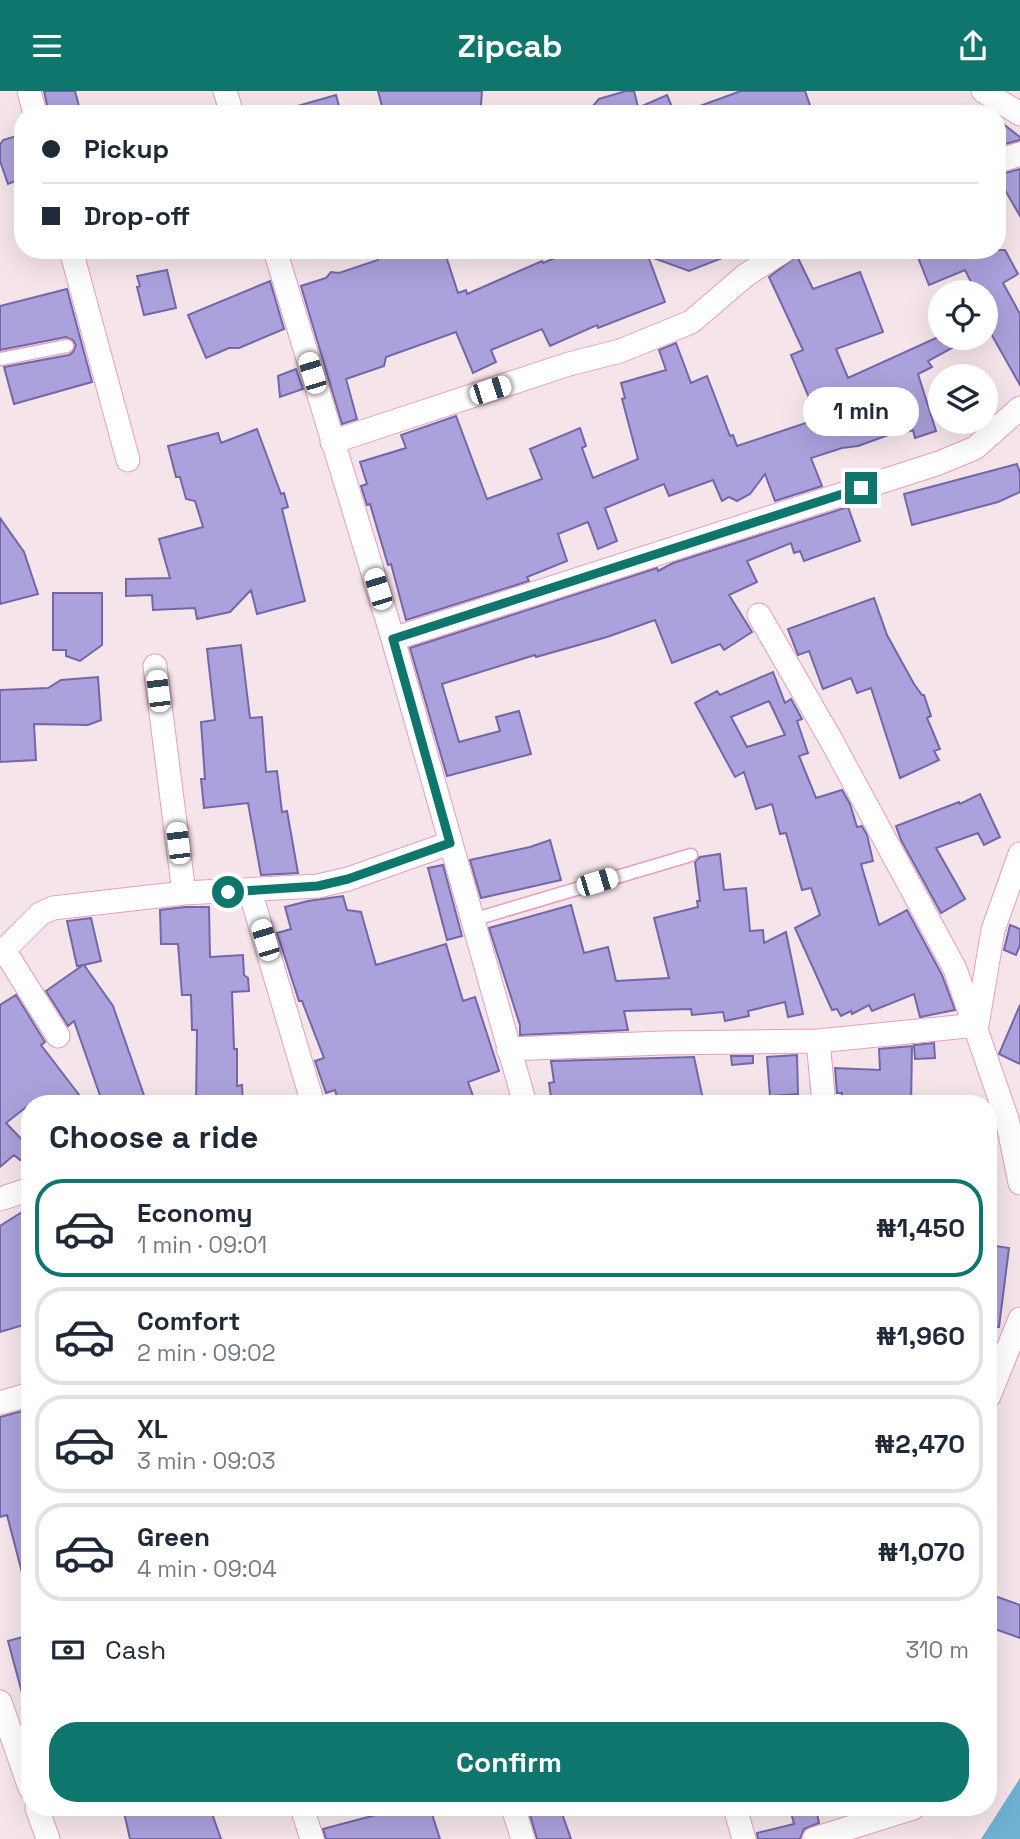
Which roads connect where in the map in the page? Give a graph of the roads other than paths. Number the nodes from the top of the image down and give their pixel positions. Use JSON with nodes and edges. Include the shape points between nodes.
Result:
{"nodes":[{"id":1,"x":984,"y":91,"type":"edge"},
{"id":2,"x":1006,"y":105,"type":"edge"},
{"id":3,"x":73,"y":259,"type":"edge"},
{"id":4,"x":278,"y":259,"type":"edge"},
{"id":5,"x":771,"y":259,"type":"edge"},
{"id":6,"x":67,"y":346,"type":"dead end"},
{"id":7,"x":0,"y":359,"type":"edge"},
{"id":8,"x":1020,"y":408,"type":"edge"},
{"id":9,"x":332,"y":442,"type":"junction"},
{"id":10,"x":128,"y":460,"type":"dead end"},
{"id":11,"x":759,"y":615,"type":"dead end"},
{"id":12,"x":393,"y":639,"type":"junction"},
{"id":13,"x":155,"y":666,"type":"dead end"},
{"id":14,"x":450,"y":843,"type":"junction"},
{"id":15,"x":1020,"y":854,"type":"edge"},
{"id":16,"x":691,"y":855,"type":"dead end"},
{"id":17,"x":250,"y":891,"type":"junction"},
{"id":18,"x":184,"y":893,"type":"junction"},
{"id":19,"x":472,"y":920,"type":"junction"},
{"id":20,"x":2,"y":952,"type":"edge"},
{"id":21,"x":976,"y":1025,"type":"junction"},
{"id":22,"x":58,"y":1036,"type":"dead end"},
{"id":23,"x":818,"y":1041,"type":"junction"},
{"id":24,"x":508,"y":1049,"type":"junction"},
{"id":25,"x":310,"y":1095,"type":"edge"},
{"id":26,"x":522,"y":1095,"type":"edge"},
{"id":27,"x":823,"y":1095,"type":"edge"},
{"id":28,"x":1020,"y":1183,"type":"edge"},
{"id":29,"x":21,"y":1192,"type":"edge"},
{"id":30,"x":0,"y":1199,"type":"edge"},
{"id":31,"x":1020,"y":1319,"type":"edge"},
{"id":32,"x":997,"y":1376,"type":"edge"},
{"id":33,"x":21,"y":1397,"type":"edge"},
{"id":34,"x":0,"y":1403,"type":"edge"},
{"id":35,"x":0,"y":1702,"type":"edge"},
{"id":36,"x":21,"y":1762,"type":"edge"},
{"id":37,"x":40,"y":1816,"type":"edge"},
{"id":38,"x":305,"y":1816,"type":"edge"},
{"id":39,"x":516,"y":1816,"type":"edge"},
{"id":40,"x":737,"y":1816,"type":"edge"},
{"id":41,"x":887,"y":1816,"type":"edge"},
{"id":42,"x":48,"y":1839,"type":"edge"},
{"id":43,"x":312,"y":1839,"type":"edge"},
{"id":44,"x":523,"y":1839,"type":"edge"},
{"id":45,"x":744,"y":1839,"type":"edge"},
{"id":46,"x":814,"y":1839,"type":"edge"}],
"edges":[{"from":1,"to":2,"type":"street"},
{"from":3,"to":10,"type":"street"},
{"from":4,"to":9,"type":"street"},
{"from":5,"to":9,"type":"street","via":[[691,322],[620,351]]},
{"from":6,"to":7,"type":"lane"},
{"from":8,"to":12,"type":"street","via":[[975,448],[939,463]]},
{"from":9,"to":12,"type":"street"},
{"from":11,"to":21,"type":"street","via":[[955,969]]},
{"from":12,"to":14,"type":"street"},
{"from":13,"to":18,"type":"street"},
{"from":14,"to":17,"type":"street","via":[[348,879]]},
{"from":14,"to":19,"type":"street"},
{"from":15,"to":21,"type":"street","via":[[993,930]]},
{"from":16,"to":19,"type":"lane"},
{"from":17,"to":18,"type":"street"},
{"from":17,"to":25,"type":"street"},
{"from":18,"to":20,"type":"street","via":[[53,908],[40,914]]},
{"from":19,"to":24,"type":"street"},
{"from":20,"to":22,"type":"street"},
{"from":21,"to":23,"type":"street"},
{"from":21,"to":28,"type":"street","via":[[1007,1119]]},
{"from":23,"to":24,"type":"street"},
{"from":23,"to":27,"type":"street"},
{"from":24,"to":26,"type":"street"},
{"from":29,"to":30,"type":"street"},
{"from":31,"to":32,"type":"street"},
{"from":33,"to":34,"type":"street"},
{"from":35,"to":36,"type":"street"},
{"from":37,"to":42,"type":"street"},
{"from":38,"to":43,"type":"street"},
{"from":39,"to":44,"type":"street"},
{"from":40,"to":45,"type":"street"},
{"from":41,"to":46,"type":"street"}]}
